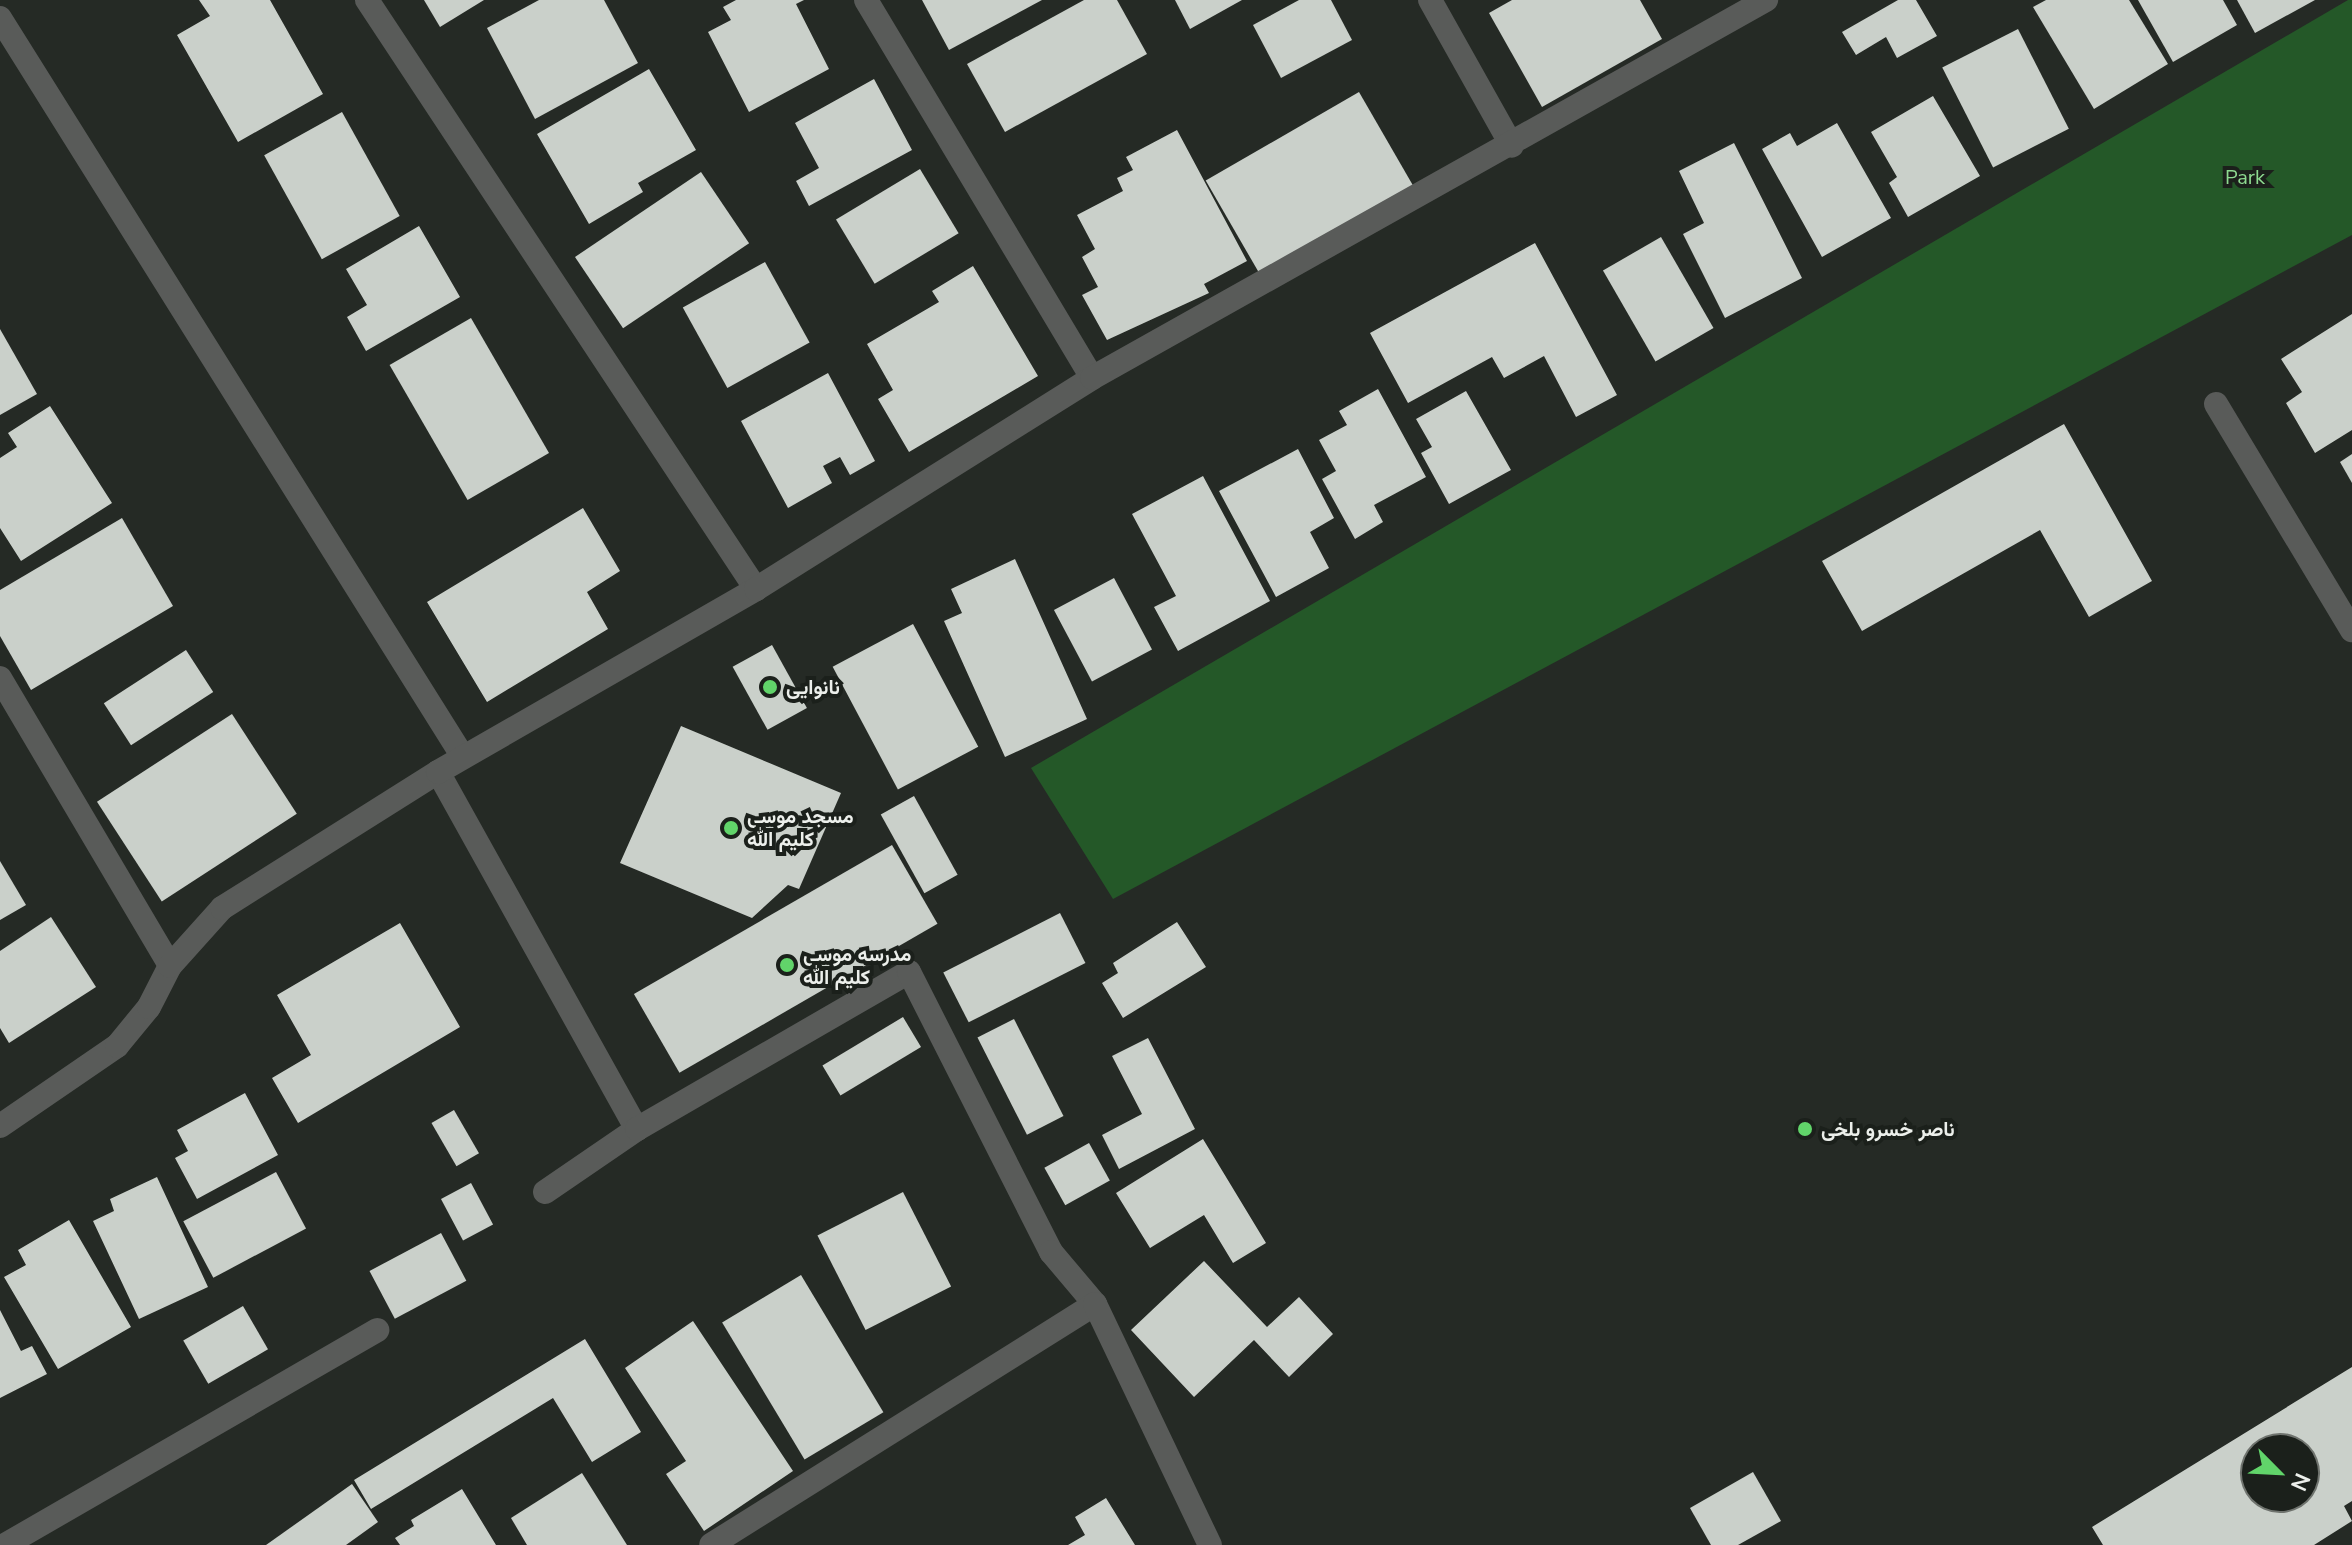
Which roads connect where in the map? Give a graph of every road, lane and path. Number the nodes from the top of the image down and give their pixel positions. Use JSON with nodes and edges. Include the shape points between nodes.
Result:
{"nodes":[{"id":1,"x":367,"y":0,"type":"edge"},
{"id":2,"x":866,"y":0,"type":"edge"},
{"id":3,"x":1430,"y":0,"type":"edge"},
{"id":4,"x":1766,"y":0,"type":"edge"},
{"id":5,"x":0,"y":18,"type":"edge"},
{"id":6,"x":1512,"y":146,"type":"junction"},
{"id":7,"x":1092,"y":378,"type":"junction"},
{"id":8,"x":2216,"y":404,"type":"dead end"},
{"id":9,"x":756,"y":589,"type":"junction"},
{"id":10,"x":2352,"y":630,"type":"edge"},
{"id":11,"x":0,"y":678,"type":"edge"},
{"id":12,"x":463,"y":757,"type":"junction"},
{"id":13,"x":438,"y":772,"type":"junction"},
{"id":14,"x":170,"y":966,"type":"junction"},
{"id":15,"x":0,"y":1126,"type":"edge"},
{"id":16,"x":637,"y":1129,"type":"junction"},
{"id":17,"x":545,"y":1192,"type":"dead end"},
{"id":18,"x":1095,"y":1304,"type":"junction"},
{"id":19,"x":377,"y":1330,"type":"dead end"},
{"id":20,"x":5,"y":1545,"type":"edge"},
{"id":21,"x":711,"y":1545,"type":"edge"},
{"id":22,"x":1210,"y":1545,"type":"edge"}],
"edges":[{"from":1,"to":9,"type":"street"},
{"from":2,"to":7,"type":"street"},
{"from":3,"to":6,"type":"street"},
{"from":4,"to":6,"type":"street"},
{"from":5,"to":12,"type":"street"},
{"from":6,"to":7,"type":"street"},
{"from":7,"to":9,"type":"street"},
{"from":8,"to":10,"type":"street"},
{"from":9,"to":12,"type":"street"},
{"from":11,"to":14,"type":"street"},
{"from":12,"to":13,"type":"street"},
{"from":13,"to":14,"type":"street","via":[[222,908]]},
{"from":13,"to":16,"type":"street"},
{"from":14,"to":15,"type":"street","via":[[149,1007],[117,1046]]},
{"from":16,"to":17,"type":"street"},
{"from":16,"to":18,"type":"street","via":[[909,972],[1051,1252]]},
{"from":18,"to":21,"type":"street"},
{"from":18,"to":22,"type":"street"},
{"from":19,"to":20,"type":"street"}]}
